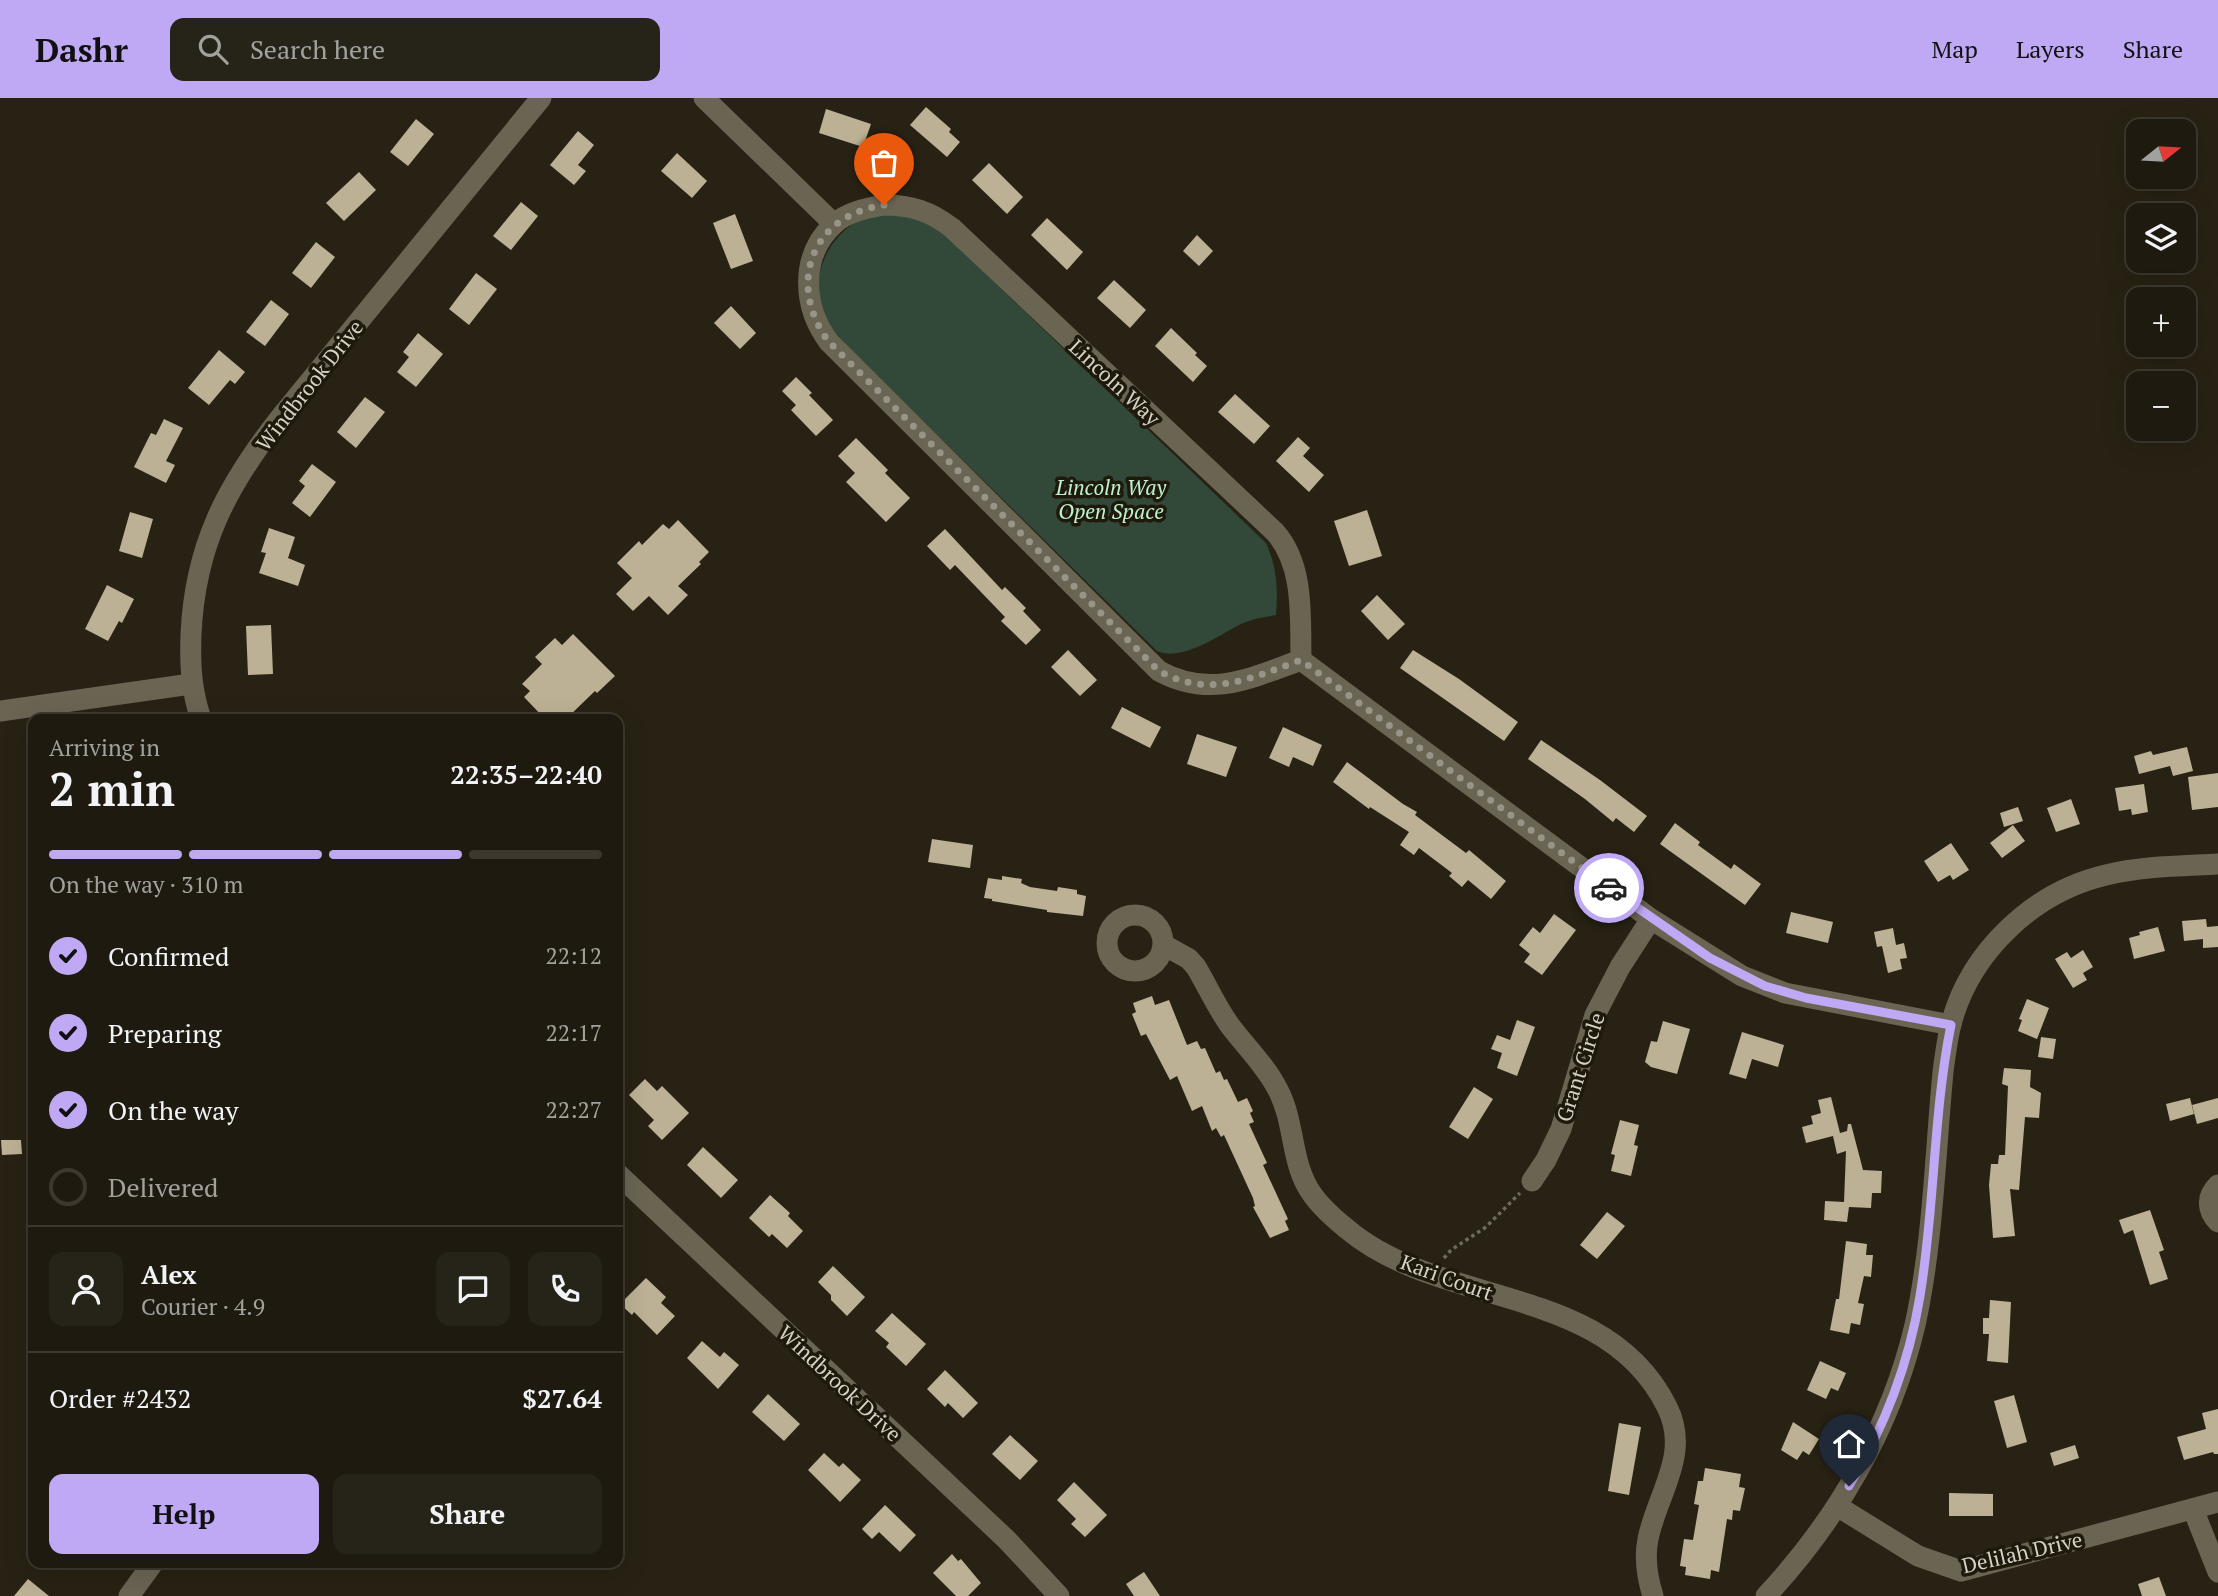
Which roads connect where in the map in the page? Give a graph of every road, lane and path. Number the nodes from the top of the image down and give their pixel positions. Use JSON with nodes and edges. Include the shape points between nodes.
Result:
{"nodes":[{"id":1,"x":541,"y":98,"type":"edge"},
{"id":2,"x":704,"y":98,"type":"edge"},
{"id":3,"x":834,"y":225,"type":"junction"},
{"id":4,"x":1301,"y":660,"type":"junction"},
{"id":5,"x":191,"y":684,"type":"junction"},
{"id":6,"x":0,"y":711,"type":"edge"},
{"id":7,"x":200,"y":714,"type":"edge"},
{"id":8,"x":2218,"y":864,"type":"edge"},
{"id":9,"x":1651,"y":919,"type":"junction"},
{"id":10,"x":1164,"y":946,"type":"dead end"},
{"id":11,"x":1951,"y":1025,"type":"junction"},
{"id":12,"x":623,"y":1179,"type":"edge"},
{"id":13,"x":1532,"y":1181,"type":"joint"},
{"id":14,"x":2218,"y":1185,"type":"edge"},
{"id":15,"x":2218,"y":1222,"type":"edge"},
{"id":16,"x":1434,"y":1275,"type":"junction"},
{"id":17,"x":2218,"y":1502,"type":"edge"},
{"id":18,"x":1838,"y":1506,"type":"junction"},
{"id":19,"x":2193,"y":1509,"type":"junction"},
{"id":20,"x":149,"y":1568,"type":"edge"},
{"id":21,"x":2218,"y":1572,"type":"edge"},
{"id":22,"x":129,"y":1596,"type":"edge"},
{"id":23,"x":1059,"y":1596,"type":"edge"},
{"id":24,"x":1653,"y":1596,"type":"edge"},
{"id":25,"x":1766,"y":1596,"type":"edge"}],
"edges":[{"from":1,"to":5,"type":"street","name":"Windbrook Drive","via":[[280,418],[234,484],[213,525],[198,570],[191,626]]},
{"from":2,"to":3,"type":"street"},
{"from":3,"to":4,"type":"street","name":"Lincoln Way","via":[[870,207],[899,205],[930,213],[952,228],[1284,542],[1298,589]]},
{"from":3,"to":4,"type":"street","name":"Lincoln Way","via":[[816,250],[808,278],[811,311],[823,335],[1159,671],[1186,683],[1222,685]]},
{"from":4,"to":9,"type":"street"},
{"from":5,"to":6,"type":"street"},
{"from":5,"to":7,"type":"street","name":"Windbrook Drive"},
{"from":8,"to":11,"type":"street","via":[[2107,874],[2048,898],[2017,921],[1989,951],[1966,986]]},
{"from":9,"to":11,"type":"street","via":[[1710,958],[1765,986]]},
{"from":9,"to":13,"type":"street","name":"Grant Circle","via":[[1603,998],[1589,1029],[1561,1129]]},
{"from":10,"to":16,"type":"street","name":"Kari Court","via":[[1189,958],[1230,1026],[1272,1078],[1286,1107],[1302,1174],[1316,1199],[1377,1249]]},
{"from":11,"to":18,"type":"street","via":[[1915,1324],[1881,1423]]},
{"from":12,"to":23,"type":"street","name":"Windbrook Drive","via":[[997,1531]]},
{"from":13,"to":16,"type":"path","via":[[1486,1227],[1449,1251]]},
{"from":14,"to":15,"type":"street","via":[[2209,1202]]},
{"from":16,"to":24,"type":"street","name":"Kari Court","via":[[1588,1327],[1619,1348],[1658,1391],[1672,1420],[1675,1450],[1647,1548]]},
{"from":17,"to":19,"type":"street","name":"Delilah Drive"},
{"from":18,"to":19,"type":"street","name":"Delilah Drive","via":[[1917,1556],[1961,1571]]},
{"from":18,"to":25,"type":"street"},
{"from":19,"to":21,"type":"street"},
{"from":20,"to":22,"type":"street"}]}
